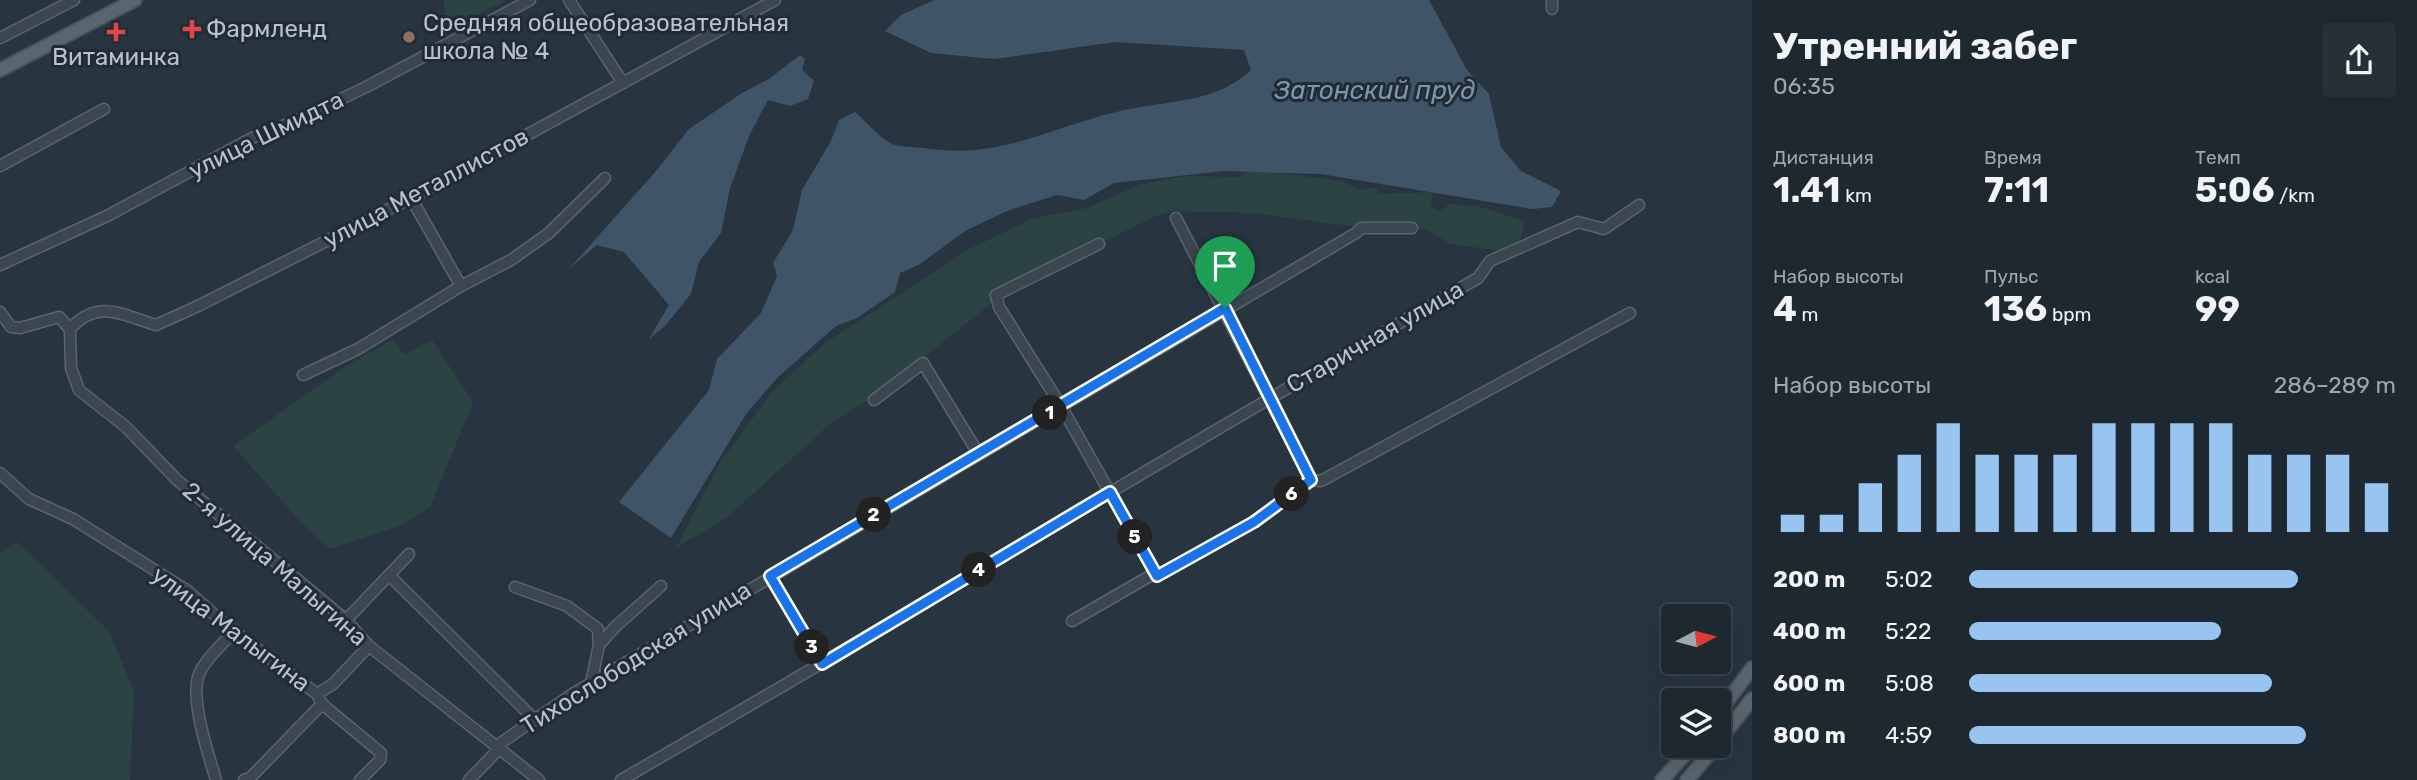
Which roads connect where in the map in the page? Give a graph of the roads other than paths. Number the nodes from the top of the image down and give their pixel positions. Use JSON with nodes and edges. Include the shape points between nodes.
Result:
{"nodes":[{"id":1,"x":74,"y":0,"type":"edge"},
{"id":2,"x":135,"y":0,"type":"edge"},
{"id":3,"x":530,"y":0,"type":"edge"},
{"id":4,"x":569,"y":0,"type":"edge"},
{"id":5,"x":775,"y":0,"type":"edge"},
{"id":6,"x":119,"y":4,"type":"edge"},
{"id":7,"x":0,"y":38,"type":"edge"},
{"id":8,"x":0,"y":71,"type":"edge"},
{"id":9,"x":623,"y":83,"type":"junction"},
{"id":10,"x":104,"y":109,"type":"dead end"},
{"id":11,"x":0,"y":166,"type":"edge"},
{"id":12,"x":605,"y":178,"type":"dead end"},
{"id":13,"x":411,"y":198,"type":"junction"},
{"id":14,"x":1639,"y":205,"type":"dead end"},
{"id":15,"x":1176,"y":218,"type":"dead end"},
{"id":16,"x":1412,"y":228,"type":"dead end"},
{"id":17,"x":1099,"y":244,"type":"dead end"},
{"id":18,"x":0,"y":265,"type":"edge"},
{"id":19,"x":461,"y":286,"type":"junction"},
{"id":20,"x":1225,"y":308,"type":"junction"},
{"id":21,"x":0,"y":312,"type":"edge"},
{"id":22,"x":1630,"y":313,"type":"dead end"},
{"id":23,"x":70,"y":329,"type":"junction"},
{"id":24,"x":303,"y":375,"type":"dead end"},
{"id":25,"x":1270,"y":397,"type":"junction"},
{"id":26,"x":874,"y":400,"type":"dead end"},
{"id":27,"x":1061,"y":407,"type":"junction"},
{"id":28,"x":978,"y":453,"type":"junction"},
{"id":29,"x":0,"y":474,"type":"edge"},
{"id":30,"x":1316,"y":481,"type":"junction"},
{"id":31,"x":1110,"y":492,"type":"junction"},
{"id":32,"x":409,"y":554,"type":"dead end"},
{"id":33,"x":1156,"y":574,"type":"junction"},
{"id":34,"x":389,"y":575,"type":"junction"},
{"id":35,"x":770,"y":576,"type":"junction"},
{"id":36,"x":661,"y":586,"type":"dead end"},
{"id":37,"x":515,"y":587,"type":"dead end"},
{"id":38,"x":346,"y":620,"type":"junction"},
{"id":39,"x":1072,"y":621,"type":"dead end"},
{"id":40,"x":235,"y":630,"type":"junction"},
{"id":41,"x":599,"y":645,"type":"junction"},
{"id":42,"x":369,"y":646,"type":"junction"},
{"id":43,"x":822,"y":664,"type":"junction"},
{"id":44,"x":1752,"y":668,"type":"edge"},
{"id":45,"x":591,"y":683,"type":"junction"},
{"id":46,"x":1731,"y":696,"type":"edge"},
{"id":47,"x":319,"y":699,"type":"junction"},
{"id":48,"x":1752,"y":699,"type":"edge"},
{"id":49,"x":534,"y":719,"type":"junction"},
{"id":50,"x":1731,"y":726,"type":"edge"},
{"id":51,"x":500,"y":748,"type":"junction"},
{"id":52,"x":1682,"y":758,"type":"edge"},
{"id":53,"x":1705,"y":758,"type":"edge"},
{"id":54,"x":216,"y":780,"type":"edge"},
{"id":55,"x":244,"y":780,"type":"edge"},
{"id":56,"x":360,"y":780,"type":"edge"},
{"id":57,"x":469,"y":780,"type":"edge"},
{"id":58,"x":539,"y":780,"type":"edge"},
{"id":59,"x":621,"y":780,"type":"edge"},
{"id":60,"x":1662,"y":780,"type":"edge"},
{"id":61,"x":1686,"y":780,"type":"edge"}],
"edges":[{"from":1,"to":7,"type":"street"},
{"from":2,"to":6,"type":"main road"},
{"from":3,"to":18,"type":"street","name":"улица Шмидта","via":[[368,86],[252,138],[107,215]]},
{"from":4,"to":9,"type":"street"},
{"from":5,"to":9,"type":"street","name":"улица Металлистов"},
{"from":6,"to":8,"type":"main road"},
{"from":9,"to":13,"type":"street","name":"улица Металлистов"},
{"from":10,"to":11,"type":"street"},
{"from":12,"to":19,"type":"street","via":[[550,233]]},
{"from":13,"to":19,"type":"street"},
{"from":13,"to":23,"type":"street","name":"улица Металлистов","via":[[156,324],[116,310],[82,316]]},
{"from":14,"to":25,"type":"street","name":"Старичная улица","via":[[1604,229],[1578,222],[1490,261],[1478,278]]},
{"from":15,"to":20,"type":"street"},
{"from":16,"to":20,"type":"street","name":"Тихослободская улица","via":[[1361,228]]},
{"from":17,"to":27,"type":"street","via":[[996,295]]},
{"from":19,"to":24,"type":"street","via":[[358,349]]},
{"from":20,"to":25,"type":"street"},
{"from":20,"to":27,"type":"street","name":"Тихослободская улица"},
{"from":21,"to":23,"type":"street","via":[[11,327],[59,317]]},
{"from":22,"to":30,"type":"street"},
{"from":23,"to":38,"type":"street","name":"2-я улица Малыгина","via":[[71,368],[79,390],[127,427],[177,480]]},
{"from":25,"to":30,"type":"street"},
{"from":25,"to":31,"type":"street","name":"Старичная улица"},
{"from":26,"to":28,"type":"street","via":[[923,363]]},
{"from":27,"to":28,"type":"street","name":"Тихослободская улица"},
{"from":27,"to":31,"type":"street"},
{"from":28,"to":35,"type":"street","name":"Тихослободская улица"},
{"from":29,"to":40,"type":"street","name":"улица Малыгина","via":[[29,499],[73,519],[188,591]]},
{"from":30,"to":33,"type":"street","via":[[1254,522]]},
{"from":31,"to":33,"type":"street"},
{"from":31,"to":43,"type":"street","name":"Старичная улица"},
{"from":32,"to":34,"type":"street"},
{"from":33,"to":39,"type":"street"},
{"from":34,"to":38,"type":"street"},
{"from":34,"to":49,"type":"street"},
{"from":35,"to":43,"type":"street"},
{"from":35,"to":45,"type":"street","name":"Тихослободская улица"},
{"from":36,"to":41,"type":"street"},
{"from":37,"to":41,"type":"street","via":[[567,606],[597,629]]},
{"from":38,"to":42,"type":"street","name":"2-я улица Малыгина"},
{"from":40,"to":47,"type":"street","name":"улица Малыгина"},
{"from":40,"to":54,"type":"street","via":[[200,672],[196,687]]},
{"from":41,"to":45,"type":"street"},
{"from":42,"to":47,"type":"street"},
{"from":42,"to":51,"type":"street","name":"2-я улица Малыгина"},
{"from":43,"to":59,"type":"street","name":"Старичная улица"},
{"from":44,"to":46,"type":"main road"},
{"from":45,"to":49,"type":"street","name":"Тихослободская улица"},
{"from":47,"to":55,"type":"street"},
{"from":47,"to":56,"type":"street","name":"улица Малыгина","via":[[381,753],[378,763]]},
{"from":48,"to":50,"type":"main road"},
{"from":49,"to":51,"type":"street","name":"Тихослободская улица"},
{"from":51,"to":57,"type":"street","name":"Тихослободская улица"},
{"from":51,"to":58,"type":"street","name":"2-я улица Малыгина"},
{"from":52,"to":60,"type":"main road"},
{"from":53,"to":61,"type":"main road"}]}
